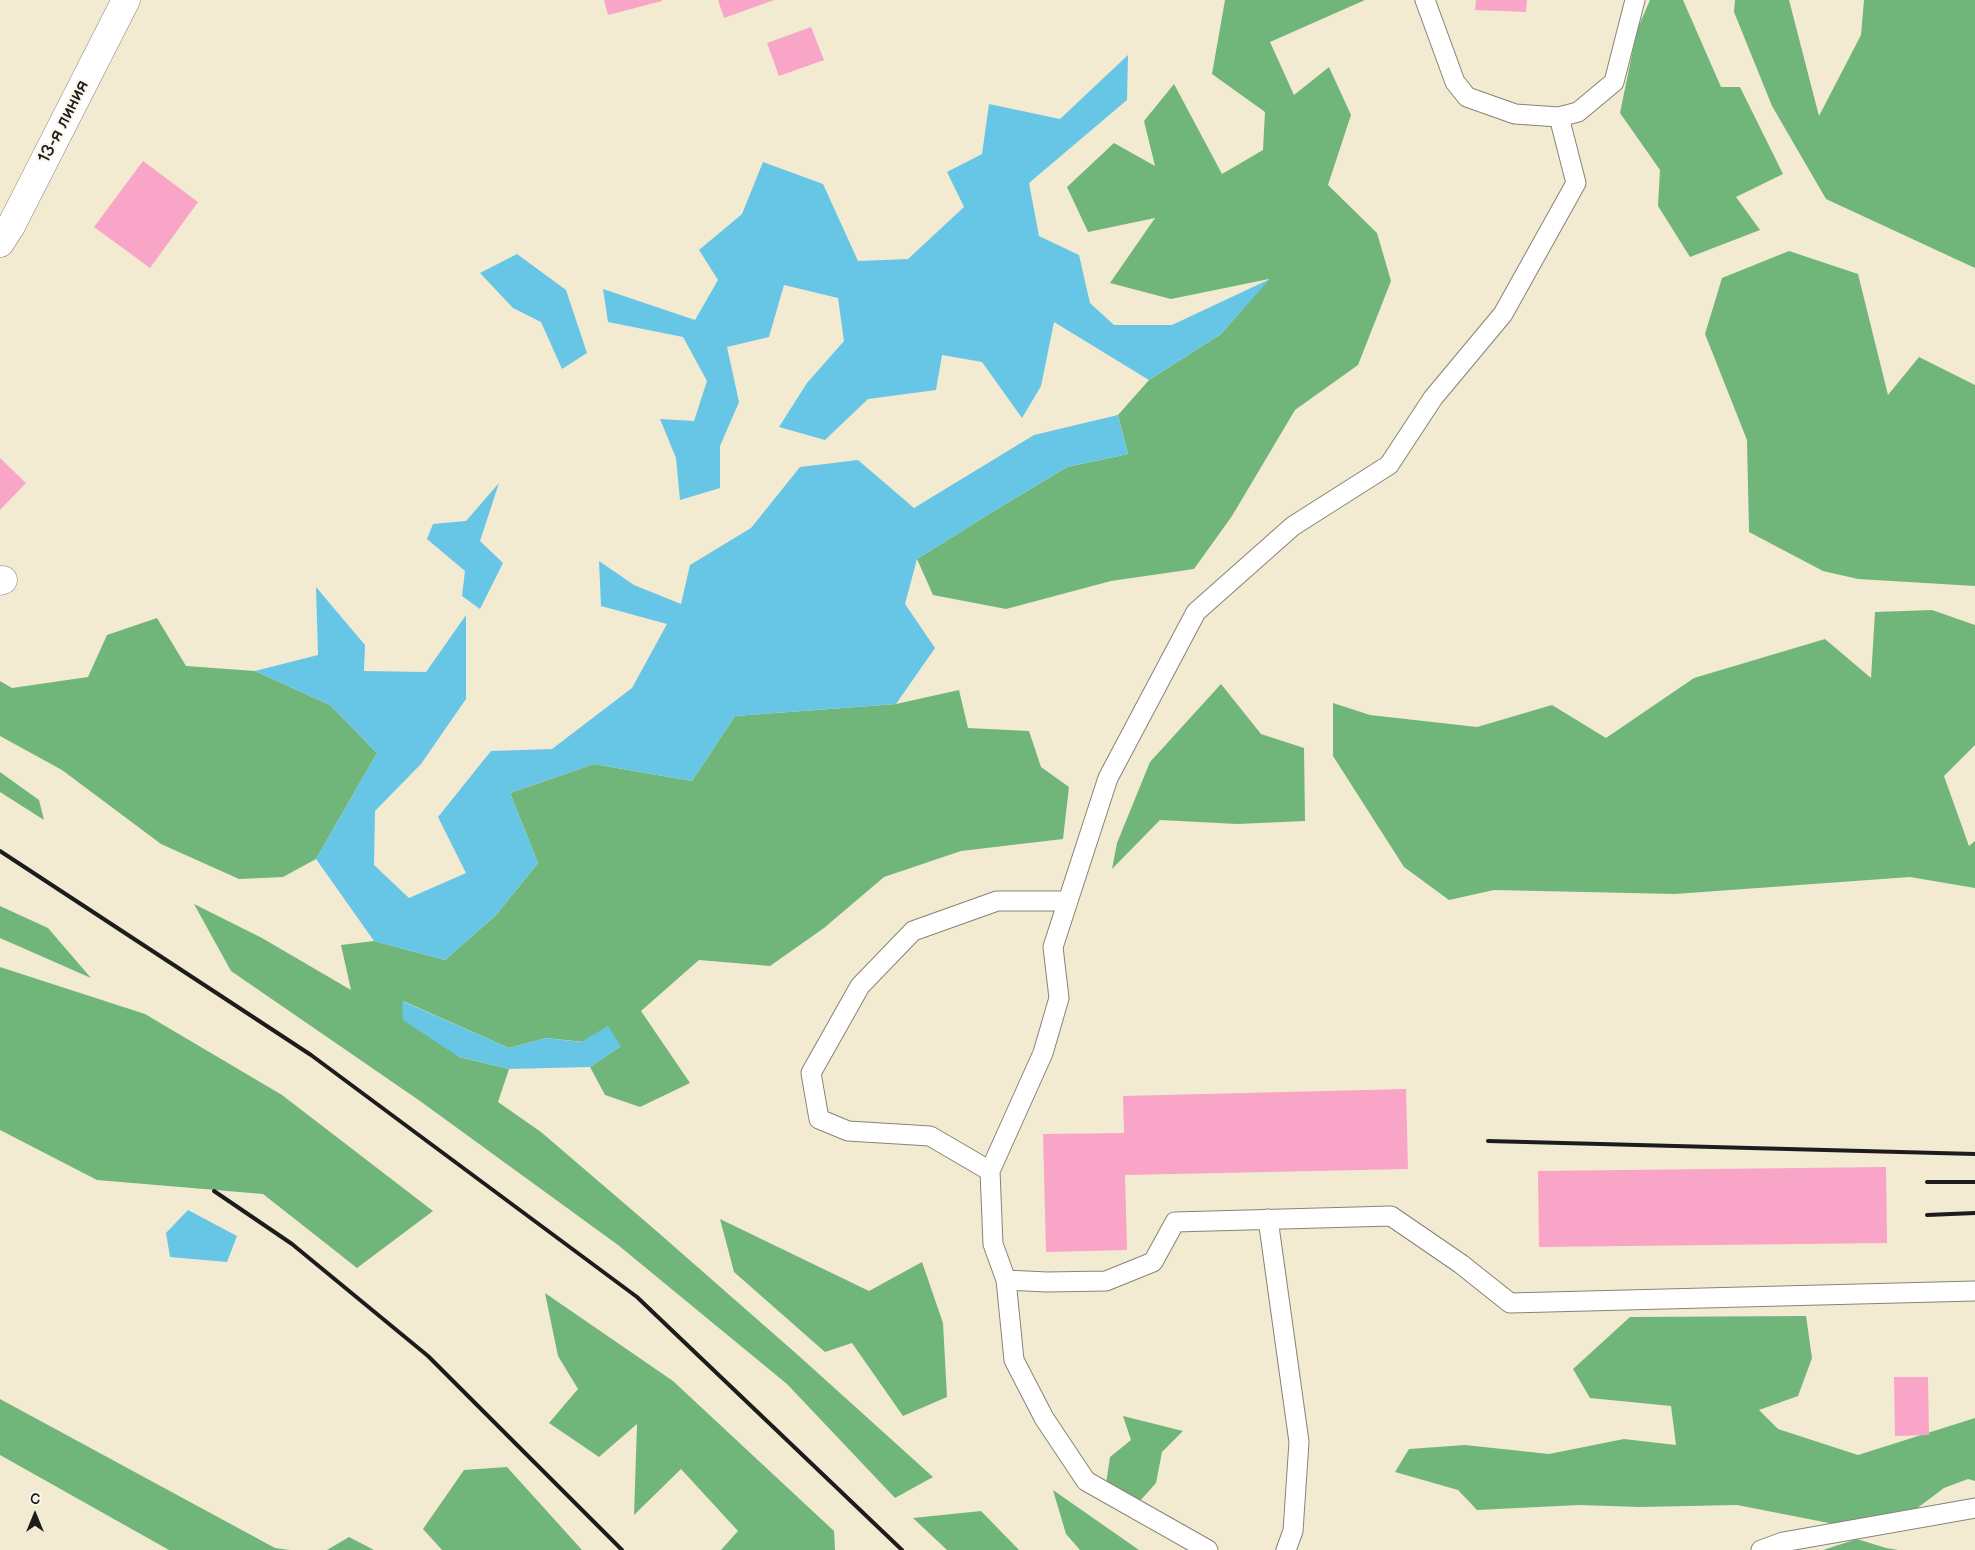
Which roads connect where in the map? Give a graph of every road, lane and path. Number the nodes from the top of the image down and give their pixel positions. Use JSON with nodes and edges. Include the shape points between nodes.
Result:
{"nodes":[{"id":1,"x":126,"y":0,"type":"edge"},
{"id":2,"x":1425,"y":0,"type":"edge"},
{"id":3,"x":1635,"y":0,"type":"edge"},
{"id":4,"x":1559,"y":117,"type":"junction"},
{"id":5,"x":0,"y":243,"type":"edge"},
{"id":6,"x":1068,"y":901,"type":"junction"},
{"id":7,"x":990,"y":1170,"type":"junction"},
{"id":8,"x":1268,"y":1220,"type":"junction"},
{"id":9,"x":1006,"y":1280,"type":"junction"},
{"id":10,"x":1975,"y":1291,"type":"edge"},
{"id":11,"x":1975,"y":1508,"type":"edge"},
{"id":12,"x":1208,"y":1550,"type":"edge"},
{"id":13,"x":1286,"y":1550,"type":"edge"},
{"id":14,"x":1761,"y":1550,"type":"edge"}],
"edges":[{"from":1,"to":5,"type":"street","name":"13-я линия"},
{"from":2,"to":4,"type":"lane","via":[[1456,82],[1467,97],[1515,114]]},
{"from":3,"to":4,"type":"lane","via":[[1614,82],[1578,112]]},
{"from":4,"to":6,"type":"lane","via":[[1576,183],[1504,314],[1432,398],[1389,465],[1293,526],[1196,612],[1108,778]]},
{"from":6,"to":7,"type":"lane","via":[[1053,947],[1059,998],[1044,1053]]},
{"from":6,"to":7,"type":"lane","via":[[997,901],[913,931],[860,986],[811,1073],[819,1119],[848,1131],[930,1136]]},
{"from":7,"to":9,"type":"lane","via":[[993,1244]]},
{"from":8,"to":9,"type":"lane","via":[[1174,1222],[1153,1262],[1106,1281]]},
{"from":8,"to":10,"type":"lane","via":[[1391,1216],[1462,1264],[1510,1303]]},
{"from":8,"to":13,"type":"lane","via":[[1299,1442],[1293,1531]]},
{"from":9,"to":12,"type":"lane","via":[[1014,1360],[1044,1418],[1086,1481]]},
{"from":11,"to":14,"type":"lane","via":[[1783,1542]]}]}
